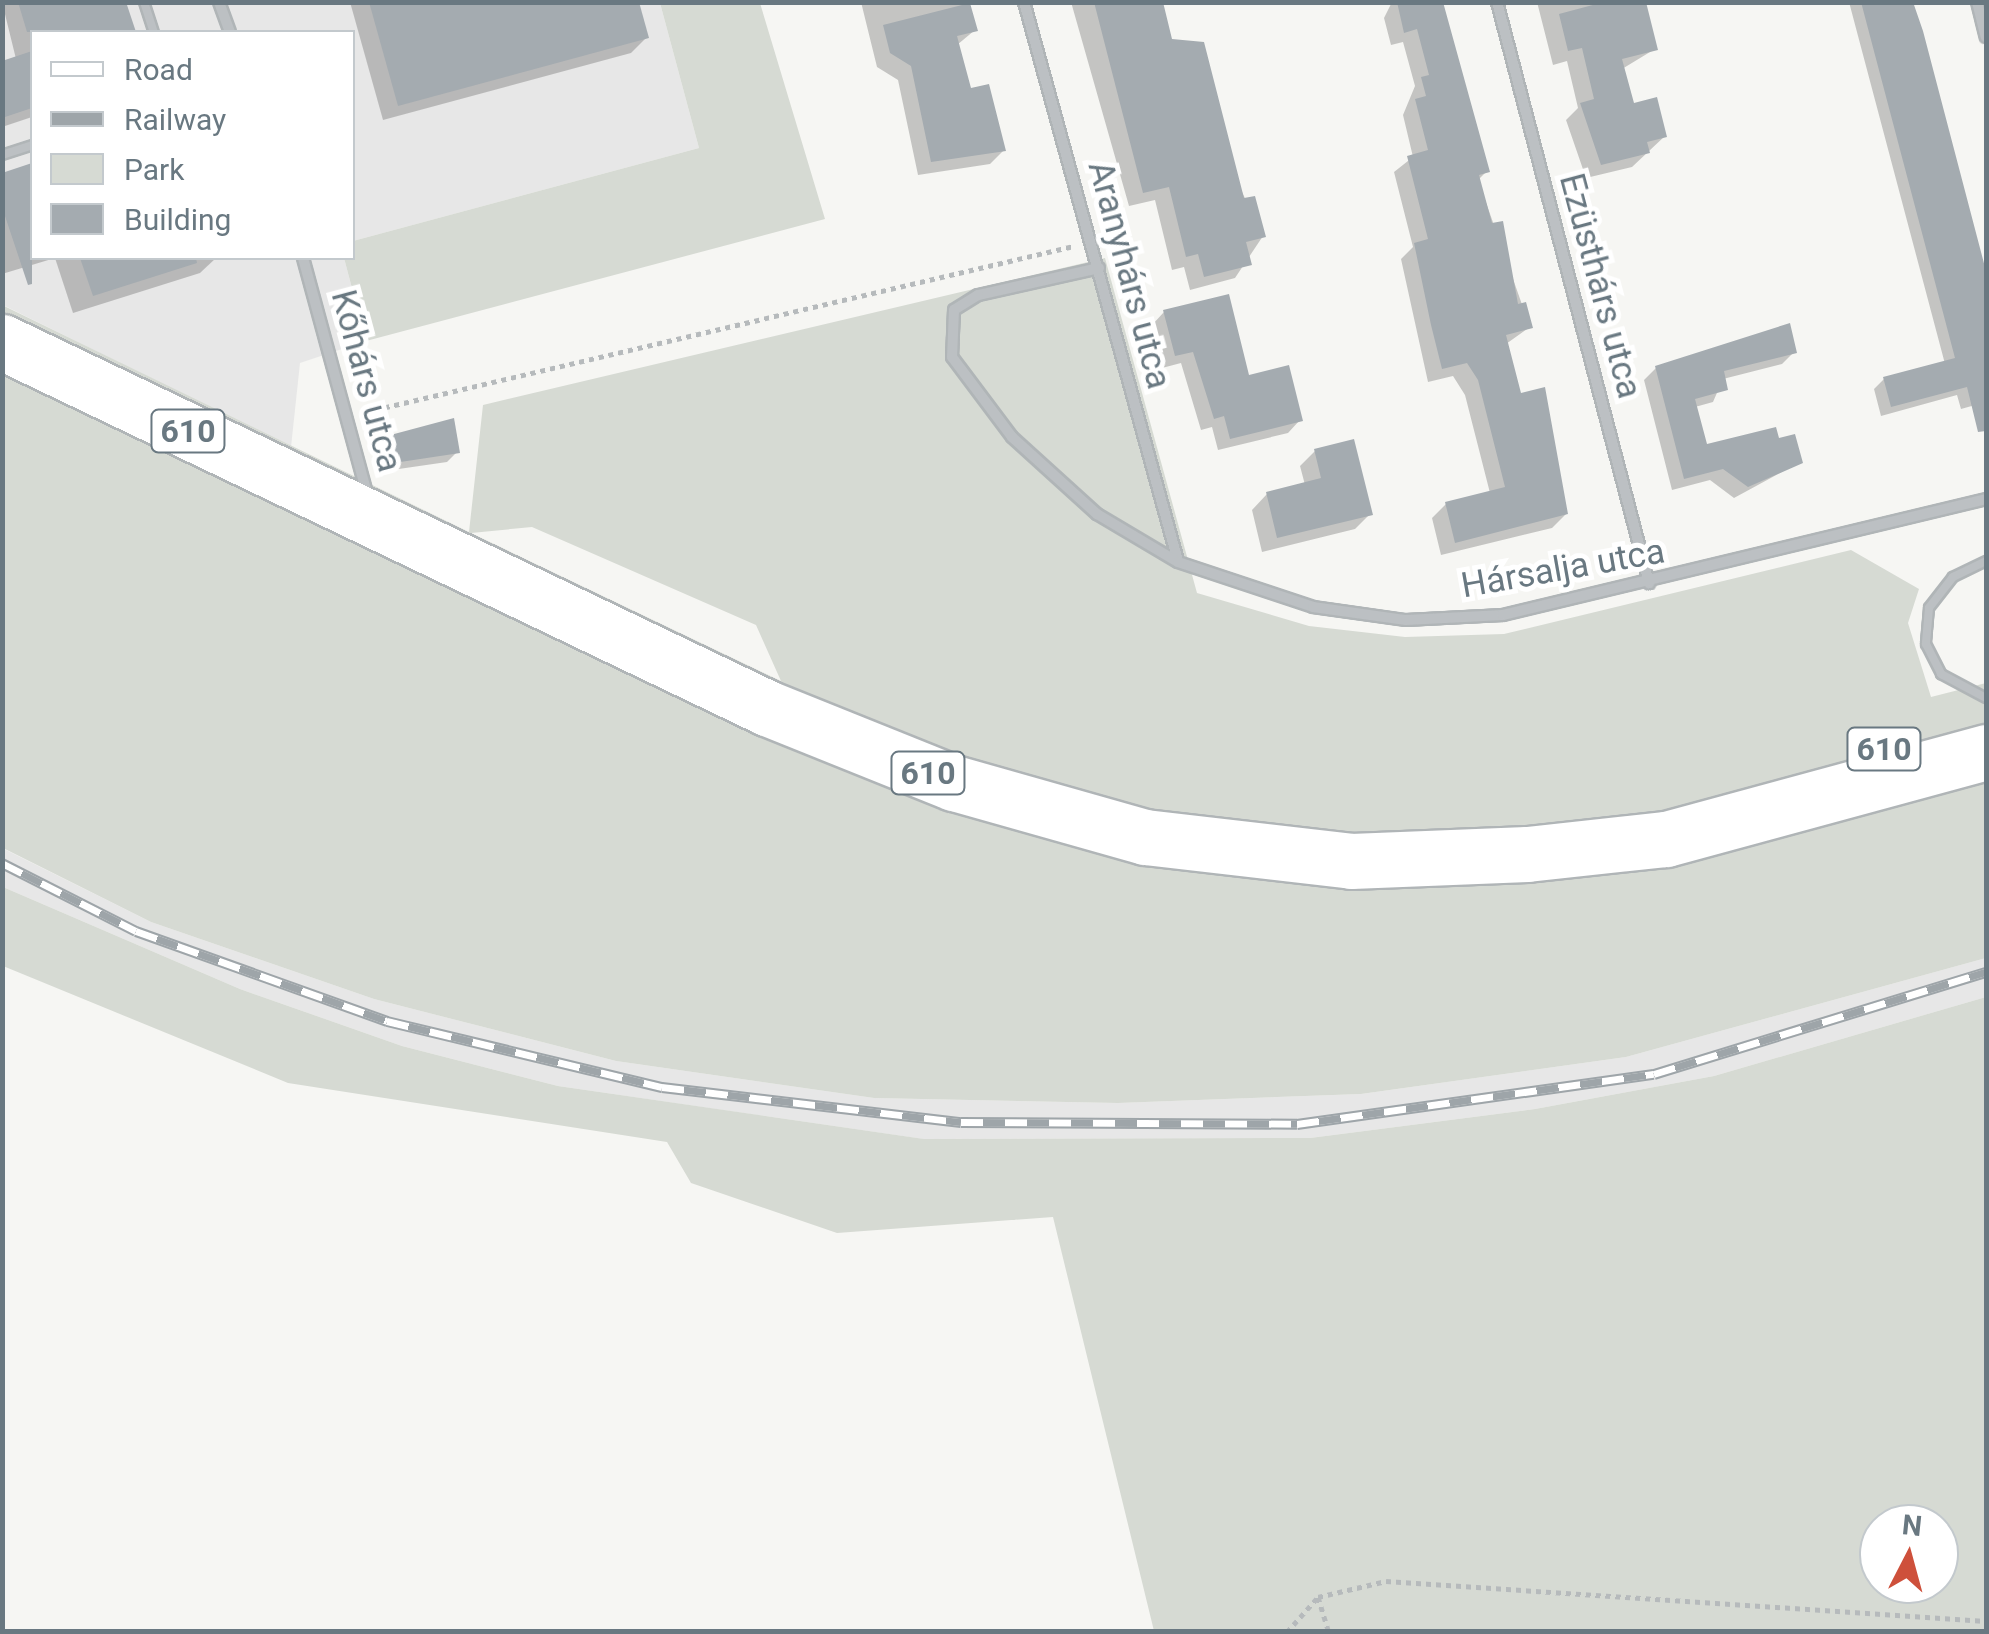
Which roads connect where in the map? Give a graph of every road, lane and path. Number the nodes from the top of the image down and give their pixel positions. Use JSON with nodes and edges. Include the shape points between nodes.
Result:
{"nodes":[{"id":1,"x":144,"y":2,"type":"edge"},
{"id":2,"x":219,"y":2,"type":"edge"},
{"id":3,"x":1024,"y":2,"type":"edge"},
{"id":4,"x":1497,"y":2,"type":"edge"},
{"id":5,"x":1977,"y":2,"type":"edge"},
{"id":6,"x":153,"y":30,"type":"edge"},
{"id":7,"x":229,"y":30,"type":"edge"},
{"id":8,"x":1986,"y":37,"type":"edge"},
{"id":9,"x":30,"y":146,"type":"edge"},
{"id":10,"x":2,"y":156,"type":"edge"},
{"id":11,"x":1092,"y":242,"type":"junction"},
{"id":12,"x":304,"y":260,"type":"edge"},
{"id":13,"x":1098,"y":268,"type":"junction"},
{"id":14,"x":2,"y":342,"type":"edge"},
{"id":15,"x":352,"y":416,"type":"junction"},
{"id":16,"x":1986,"y":499,"type":"edge"},
{"id":17,"x":373,"y":520,"type":"junction"},
{"id":18,"x":1986,"y":561,"type":"edge"},
{"id":19,"x":1178,"y":562,"type":"junction"},
{"id":20,"x":1650,"y":583,"type":"junction"},
{"id":21,"x":1986,"y":698,"type":"edge"},
{"id":22,"x":1986,"y":716,"type":"edge"},
{"id":23,"x":1986,"y":752,"type":"edge"},
{"id":24,"x":1527,"y":854,"type":"junction"},
{"id":25,"x":1318,"y":1598,"type":"junction"},
{"id":26,"x":1986,"y":1621,"type":"edge"},
{"id":27,"x":1287,"y":1632,"type":"edge"},
{"id":28,"x":1329,"y":1632,"type":"edge"}],
"edges":[{"from":1,"to":6,"type":"lane"},
{"from":2,"to":7,"type":"street"},
{"from":3,"to":11,"type":"street","name":"Aranyhárs utca"},
{"from":4,"to":20,"type":"street","name":"Ezüsthárs utca"},
{"from":5,"to":8,"type":"street"},
{"from":9,"to":10,"type":"lane"},
{"from":11,"to":13,"type":"street","name":"Aranyhárs utca"},
{"from":11,"to":15,"type":"path"},
{"from":12,"to":15,"type":"street","name":"Kőhárs utca"},
{"from":13,"to":19,"type":"street","name":"Aranyhárs utca"},
{"from":13,"to":19,"type":"street","name":"Hársalja utca","via":[[978,294],[954,310],[952,357],[1026,450],[1098,514]]},
{"from":14,"to":17,"type":"main road","number":"610"},
{"from":15,"to":17,"type":"street","name":"Kőhárs utca"},
{"from":16,"to":20,"type":"street","name":"Hársalja utca"},
{"from":17,"to":24,"type":"main road","number":"610","via":[[767,708],[954,784],[1144,837],[1351,861]]},
{"from":18,"to":21,"type":"lane","via":[[1952,577],[1929,608],[1926,644],[1941,674]]},
{"from":19,"to":20,"type":"street","name":"Hársalja utca","via":[[1313,607],[1406,620],[1503,614]]},
{"from":22,"to":24,"type":"main road","number":"610"},
{"from":23,"to":24,"type":"main road","number":"610","via":[[1666,838]]},
{"from":25,"to":26,"type":"path","via":[[1386,1581]]},
{"from":25,"to":27,"type":"path"},
{"from":25,"to":28,"type":"path"}]}
